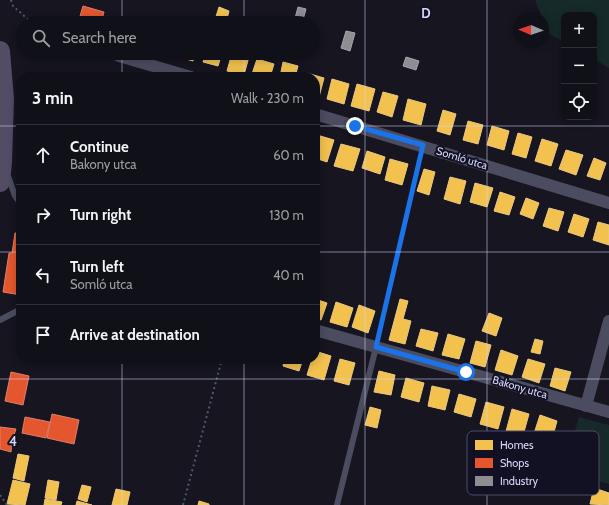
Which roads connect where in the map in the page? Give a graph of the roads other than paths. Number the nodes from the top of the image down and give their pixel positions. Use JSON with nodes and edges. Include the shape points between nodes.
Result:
{"nodes":[{"id":1,"x":0,"y":51,"type":"edge"},
{"id":2,"x":133,"y":60,"type":"edge"},
{"id":3,"x":174,"y":72,"type":"edge"},
{"id":4,"x":320,"y":115,"type":"edge"},
{"id":5,"x":1,"y":164,"type":"edge"},
{"id":6,"x":0,"y":182,"type":"edge"},
{"id":7,"x":16,"y":190,"type":"edge"},
{"id":8,"x":609,"y":203,"type":"edge"},
{"id":9,"x":16,"y":312,"type":"edge"},
{"id":10,"x":0,"y":320,"type":"edge"},
{"id":11,"x":609,"y":321,"type":"edge"},
{"id":12,"x":320,"y":331,"type":"edge"},
{"id":13,"x":376,"y":347,"type":"junction"},
{"id":14,"x":586,"y":406,"type":"junction"},
{"id":15,"x":609,"y":412,"type":"edge"},
{"id":16,"x":337,"y":505,"type":"edge"}],
"edges":[{"from":1,"to":5,"type":"main road","via":[[4,99]]},
{"from":2,"to":3,"type":"street"},
{"from":4,"to":8,"type":"street","name":"Somló utca"},
{"from":5,"to":6,"type":"main road"},
{"from":5,"to":7,"type":"lane"},
{"from":9,"to":10,"type":"lane"},
{"from":11,"to":14,"type":"street"},
{"from":12,"to":13,"type":"street","name":"Bakony utca"},
{"from":13,"to":14,"type":"street","name":"Bakony utca"},
{"from":13,"to":16,"type":"lane"},
{"from":14,"to":15,"type":"street","name":"Bakony utca"}]}
